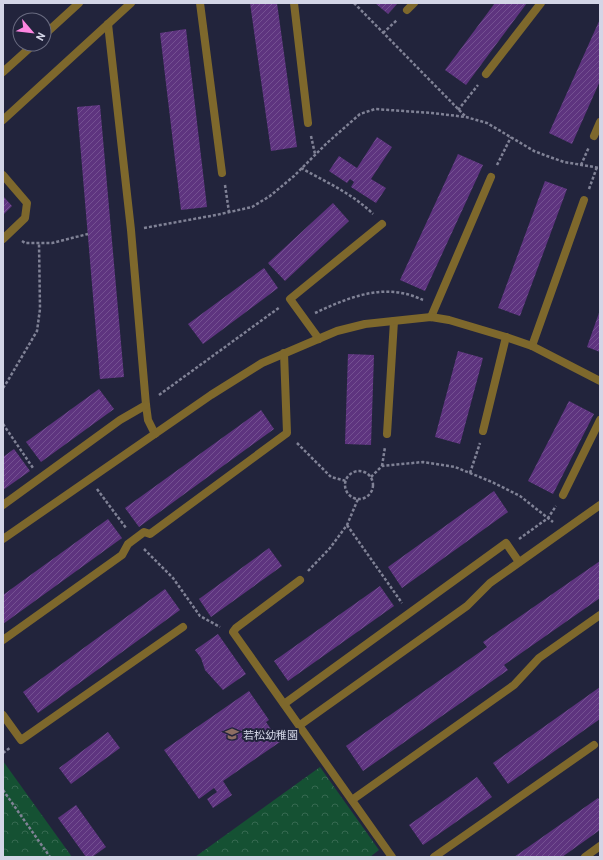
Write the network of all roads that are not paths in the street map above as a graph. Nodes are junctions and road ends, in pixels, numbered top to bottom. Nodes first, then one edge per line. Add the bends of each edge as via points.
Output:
1 (79, 3) edge
2 (131, 3) edge
3 (200, 3) edge
4 (294, 3) edge
5 (414, 3) edge
6 (541, 3) edge
7 (407, 10) road end
8 (108, 24) junction
9 (52, 28) edge
10 (25, 52) edge
11 (3, 72) edge
12 (486, 74) road end
13 (3, 120) edge
14 (600, 122) edge
15 (308, 123) road end
16 (594, 136) road end
17 (222, 174) road end
18 (3, 175) edge
19 (491, 177) road end
20 (584, 200) road end
21 (382, 224) road end
22 (6, 236) edge
23 (431, 317) junction
24 (394, 320) junction
25 (506, 337) junction
26 (319, 339) junction
27 (532, 346) junction
28 (284, 353) junction
29 (600, 381) edge
30 (146, 405) junction
31 (600, 420) edge
32 (483, 431) road end
33 (155, 434) junction
34 (387, 434) road end
35 (563, 495) road end
36 (3, 505) edge
37 (600, 505) edge
38 (3, 539) edge
39 (519, 562) junction
40 (300, 580) road end
41 (600, 615) edge
42 (183, 627) dead end
43 (3, 640) edge
44 (284, 704) junction
45 (3, 715) edge
46 (300, 726) junction
47 (594, 745) dead end
48 (352, 800) junction
49 (600, 846) edge
50 (392, 857) edge
51 (434, 857) edge
52 (584, 857) edge

1 - 9 street
2 - 8 street
3 - 17 street
4 - 15 street
5 - 7 street
6 - 12 street
8 - 13 street
8 - 30 street via 131,230
10 - 11 street
14 - 16 street
18 - 22 street via 27,203 25,218
19 - 23 street
20 - 27 street
21 - 26 street via 290,299
23 - 24 street
23 - 25 street
24 - 26 street via 337,331
24 - 34 street
25 - 27 street
25 - 32 street
26 - 28 street
27 - 29 street
28 - 33 street via 262,363 211,395
28 - 43 street via 287,434 150,534 144,532 128,544 122,555
30 - 33 street via 148,420
30 - 36 street via 120,420
31 - 35 street
33 - 38 street
37 - 39 street
39 - 44 street via 506,543
39 - 46 street via 490,583 467,606
40 - 44 street via 233,632
41 - 48 street via 539,658 514,685
42 - 45 street via 21,740
44 - 46 street
46 - 48 street
47 - 51 street
48 - 50 street
49 - 52 street

